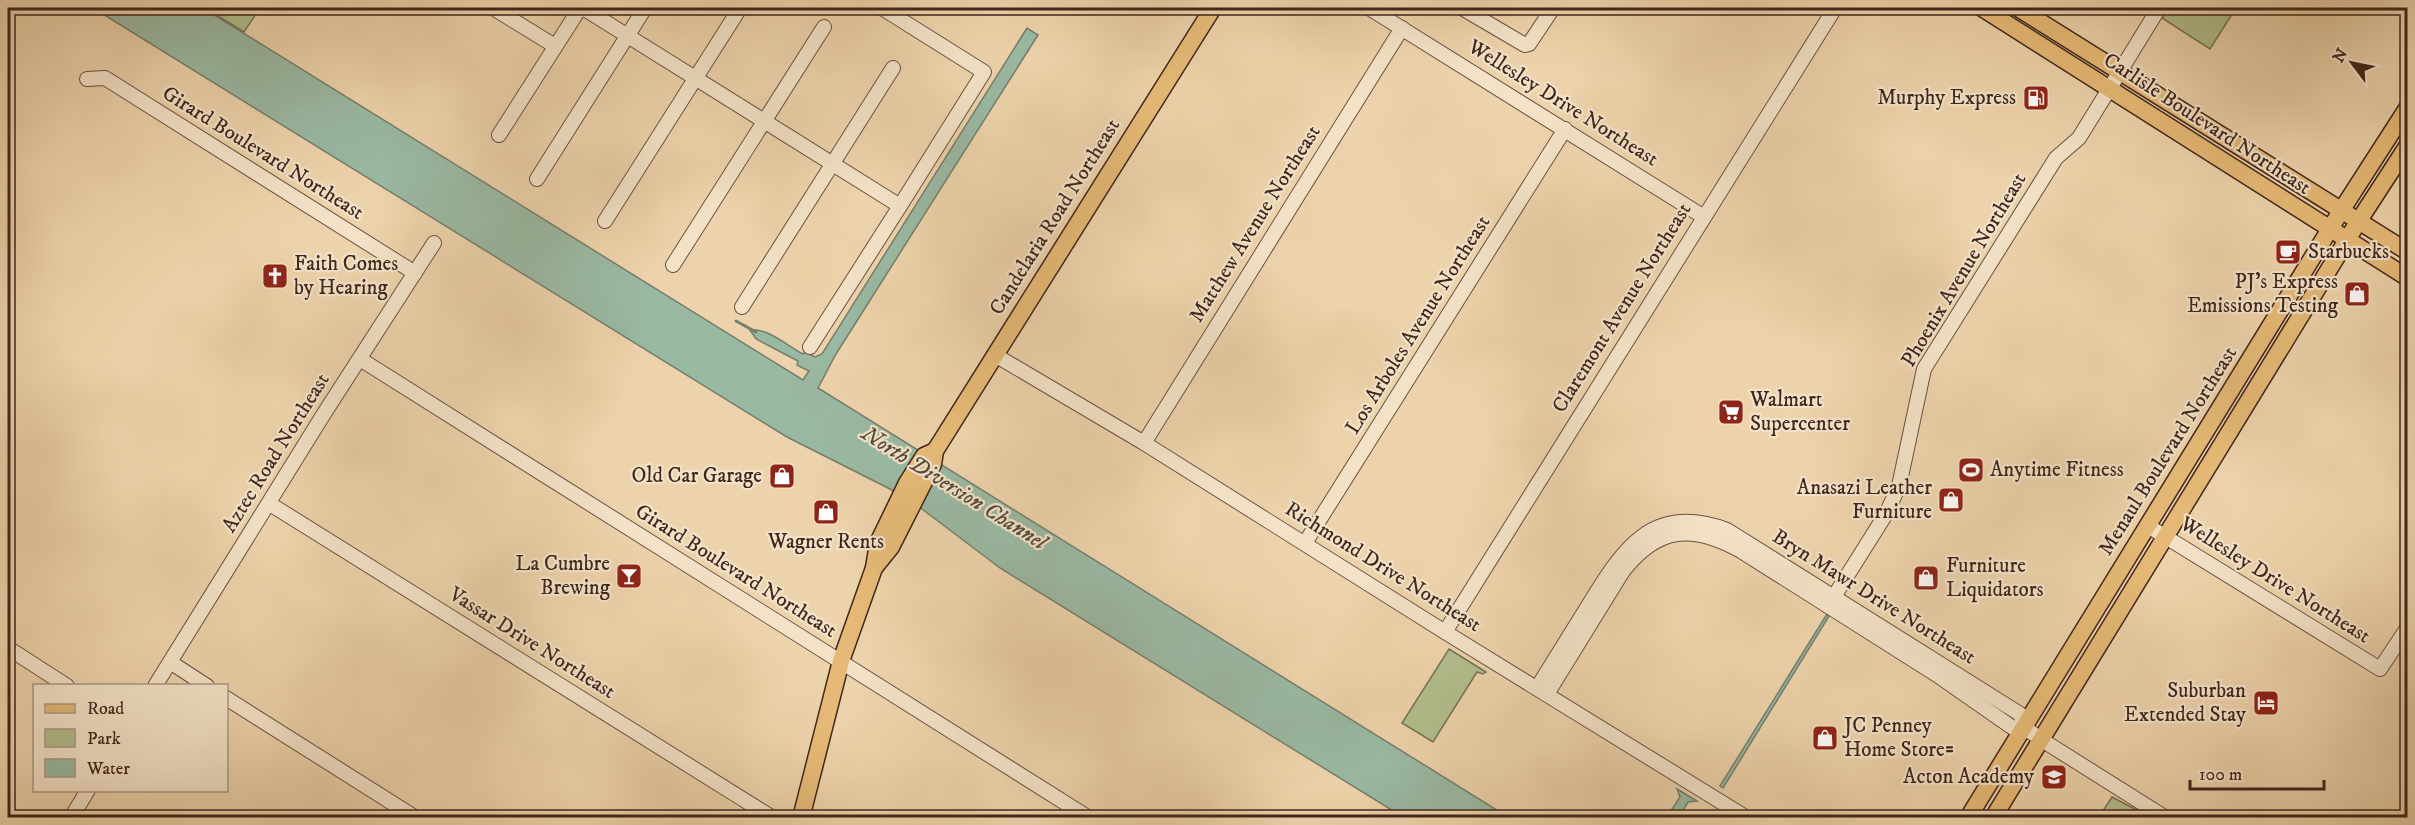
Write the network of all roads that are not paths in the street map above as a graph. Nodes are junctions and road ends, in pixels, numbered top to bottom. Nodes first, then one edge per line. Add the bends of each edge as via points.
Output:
1 (493, 8) edge
2 (582, 8) edge
3 (645, 8) edge
4 (740, 8) edge
5 (882, 8) edge
6 (1213, 8) edge
7 (1369, 8) edge
8 (1462, 8) edge
9 (1552, 8) edge
10 (1835, 8) edge
11 (1983, 8) edge
12 (2004, 8) edge
13 (2018, 8) edge
14 (2160, 8) edge
15 (824, 27) dead end
16 (1402, 28) junction
17 (628, 35) junction
18 (2061, 35) junction
19 (555, 46) junction
20 (893, 68) dead end
21 (2120, 71) junction
22 (696, 78) junction
23 (87, 79) dead end
24 (2110, 87) junction
25 (2408, 107) edge
26 (765, 122) junction
27 (1565, 129) junction
28 (499, 135) dead end
29 (2408, 145) edge
30 (833, 164) junction
31 (537, 179) dead end
32 (900, 206) junction
33 (2341, 211) junction
34 (1704, 217) junction
35 (605, 221) dead end
36 (2358, 222) junction
37 (2330, 229) junction
38 (2346, 240) junction
39 (434, 243) dead end
40 (2408, 252) edge
41 (674, 265) dead end
42 (415, 273) junction
43 (2408, 278) edge
44 (742, 307) dead end
45 (810, 347) dead end
46 (995, 355) junction
47 (360, 359) junction
48 (1144, 443) junction
49 (270, 504) junction
50 (2148, 526) junction
51 (2166, 537) junction
52 (1305, 543) junction
53 (1831, 601) junction
54 (2408, 627) edge
55 (1445, 632) junction
56 (8, 648) edge
57 (841, 661) junction
58 (170, 662) junction
59 (64, 684) edge
60 (156, 684) edge
61 (204, 684) edge
62 (1542, 691) junction
63 (228, 699) edge
64 (2025, 728) junction
65 (2042, 740) junction
66 (87, 792) edge
67 (1089, 817) edge
68 (71, 818) edge
69 (416, 818) edge
70 (773, 818) edge
71 (801, 818) edge
72 (1747, 818) edge
73 (1968, 818) edge
74 (1993, 818) edge
75 (2166, 818) edge

1 - 19 street
2 - 17 street
2 - 19 street
3 - 17 street
4 - 22 street
5 - 32 street via 984,72
6 - 46 main road, Candelaria Road Northeast
7 - 16 street, Wellesley Drive Northeast
8 - 9 street via 1525,45
10 - 34 street, Claremont Avenue Northeast
11 - 24 main road, Carlisle Boulevard Northeast
12 - 18 main road via 2042,32
13 - 18 main road, Carlisle Boulevard Northeast
14 - 21 street, Phoenix Avenue Northeast
15 - 26 street
16 - 27 street, Wellesley Drive Northeast
16 - 48 street, Matthew Avenue Northeast
17 - 22 street
17 - 31 street
18 - 21 main road, Carlisle Boulevard Northeast
19 - 28 street
20 - 30 street
21 - 24 street, Phoenix Avenue Northeast
21 - 33 main road, Carlisle Boulevard Northeast
22 - 26 street
22 - 35 street
23 - 42 street, Girard Boulevard Northeast via 105,78
24 - 37 main road, Carlisle Boulevard Northeast
24 - 53 street, Phoenix Avenue Northeast via 2079,138 2056,158 1924,369 1899,486 1886,514
25 - 33 main road, Menaul Boulevard Northeast
26 - 30 street
26 - 41 street
27 - 34 street, Wellesley Drive Northeast
27 - 52 street, Los Arboles Avenue Northeast
29 - 36 main road, Menaul Boulevard Northeast
30 - 32 street
30 - 44 street
32 - 45 street
33 - 36 main road, Carlisle Boulevard Northeast
33 - 37 main road, Menaul Boulevard Northeast
34 - 55 street, Claremont Avenue Northeast
36 - 38 main road, Menaul Boulevard Northeast
36 - 40 main road, Carlisle Boulevard Northeast
37 - 38 main road, Carlisle Boulevard Northeast
37 - 50 main road, Menaul Boulevard Northeast
38 - 43 main road, Carlisle Boulevard Northeast
38 - 51 main road, Menaul Boulevard Northeast
39 - 42 street, Aztec Road Northeast
42 - 47 street, Aztec Road Northeast
46 - 48 street, Richmond Drive Northeast
46 - 57 main road, Candelaria Road Northeast via 935,451 933,464 900,512 891,547 874,568
47 - 49 street, Aztec Road Northeast
47 - 57 street, Girard Boulevard Northeast
48 - 52 street, Richmond Drive Northeast
49 - 58 street, Aztec Road Northeast
49 - 70 street, Vassar Drive Northeast
50 - 51 street, Wellesley Drive Northeast
50 - 64 main road, Menaul Boulevard Northeast
51 - 54 street, Wellesley Drive Northeast via 2380,669
51 - 65 main road, Menaul Boulevard Northeast
52 - 55 street, Richmond Drive Northeast
53 - 62 street, Bryn Mawr Drive Northeast via 1721,540 1686,527 1659,538 1636,554
53 - 64 street, Bryn Mawr Drive Northeast via 2020,714
55 - 62 street, Richmond Drive Northeast
56 - 59 street
57 - 67 street, Girard Boulevard Northeast
57 - 71 main road, Candelaria Road Northeast
58 - 60 street, Aztec Road Northeast
58 - 61 street
62 - 72 street, Richmond Drive Northeast
63 - 69 street
64 - 65 street, Bryn Mawr Drive Northeast
64 - 73 main road, Menaul Boulevard Northeast
65 - 74 main road, Menaul Boulevard Northeast
65 - 75 street, Bryn Mawr Drive Northeast
66 - 68 street

